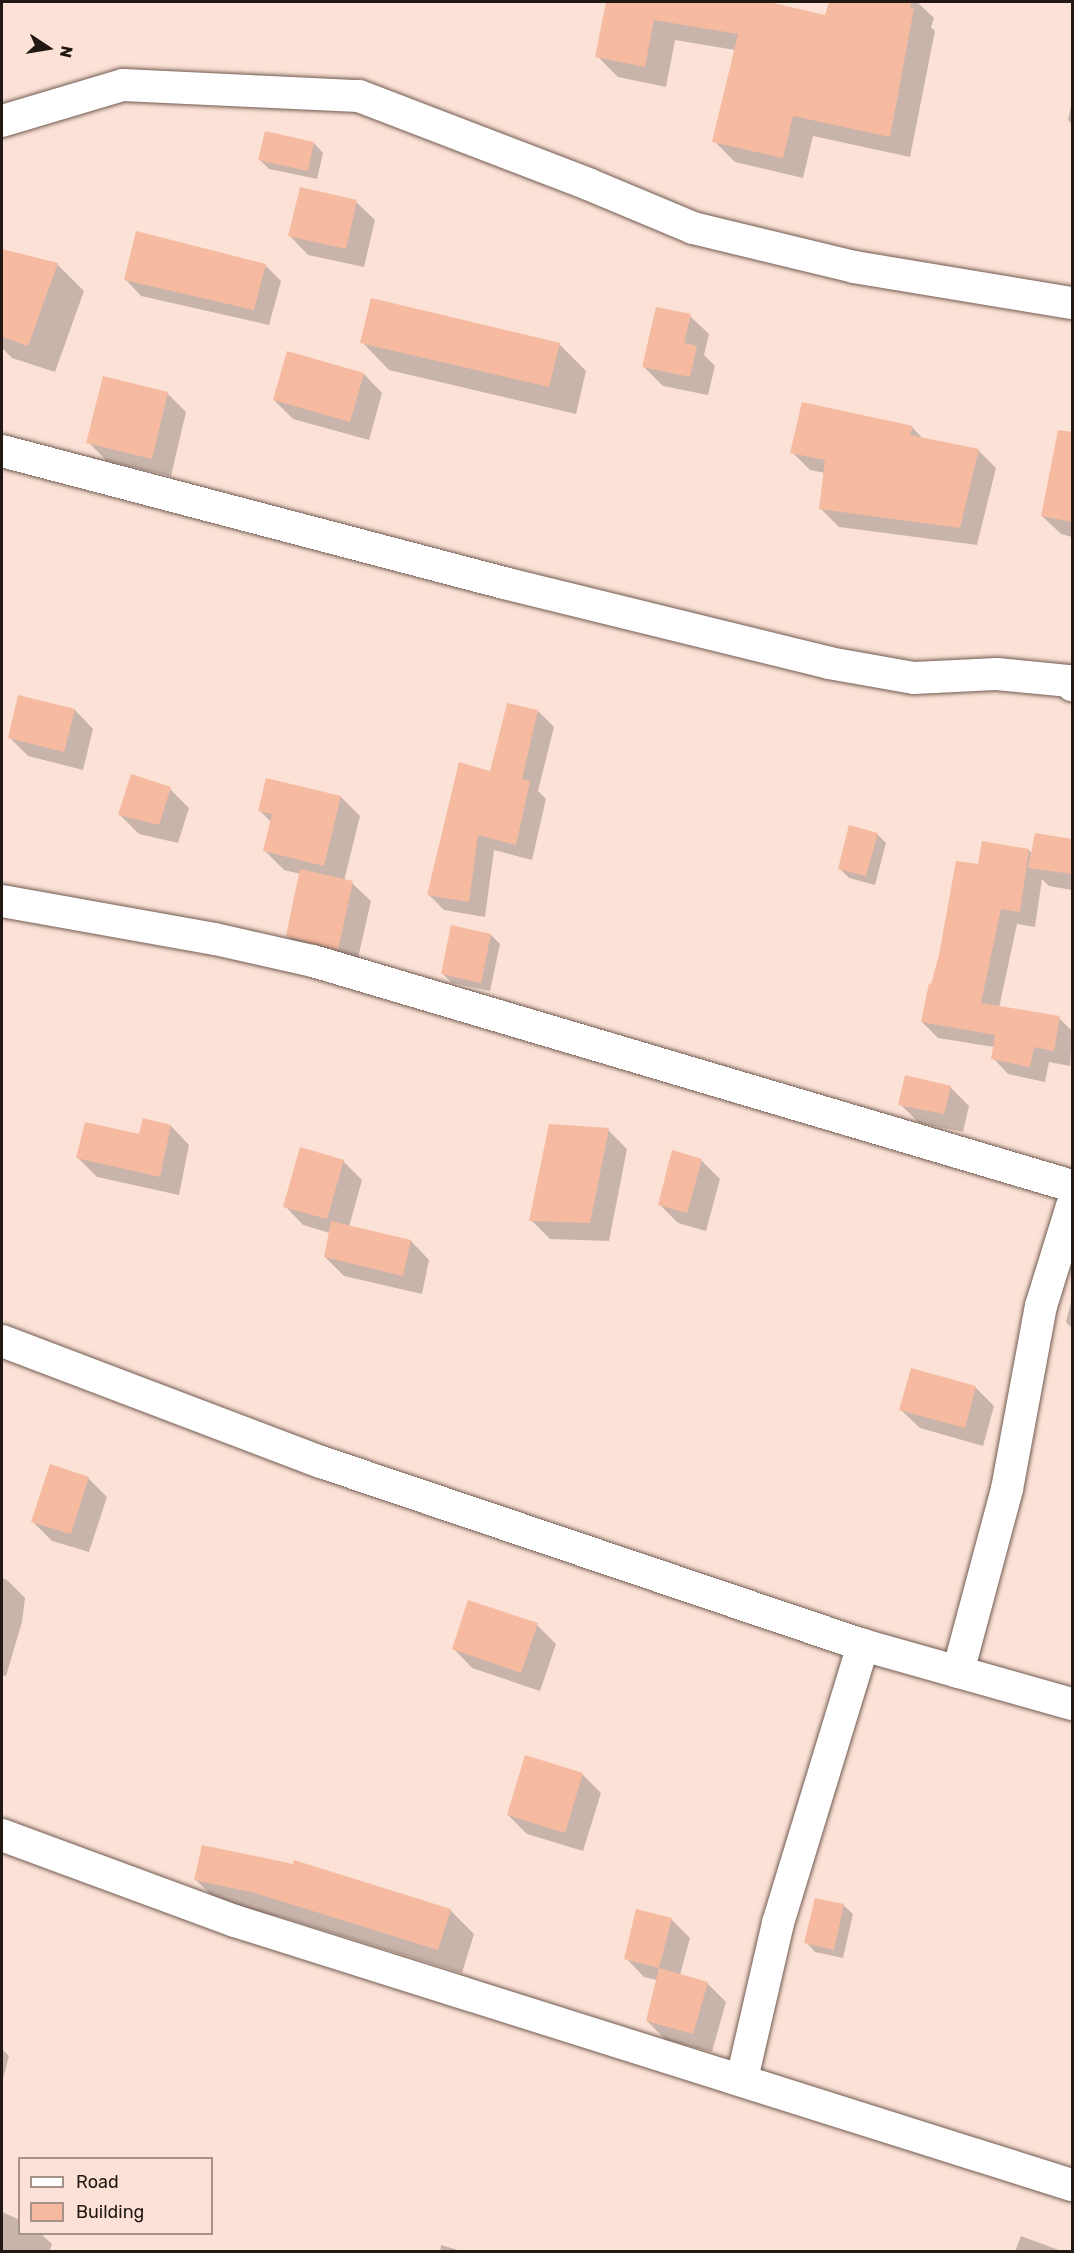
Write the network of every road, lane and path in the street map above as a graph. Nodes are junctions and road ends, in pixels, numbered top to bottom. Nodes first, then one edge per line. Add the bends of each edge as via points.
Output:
1 (2, 122) edge
2 (1072, 303) edge
3 (2, 451) edge
4 (1071, 682) edge
5 (2, 901) edge
6 (1072, 1186) edge
7 (1072, 1206) edge
8 (2, 1341) edge
9 (863, 1645) junction
10 (958, 1672) junction
11 (1072, 1704) edge
12 (2, 1835) edge
13 (742, 2079) junction
14 (1072, 2185) edge

1 - 2 street via 123,85 359,96 693,228 854,267
3 - 4 street via 504,583 829,663 914,678 997,674
5 - 6 street via 215,939 313,961
7 - 10 street via 1041,1306 1006,1489
8 - 9 street via 321,1462
9 - 10 street
9 - 13 street via 778,1923
10 - 11 street
12 - 13 street via 235,1921
13 - 14 street

